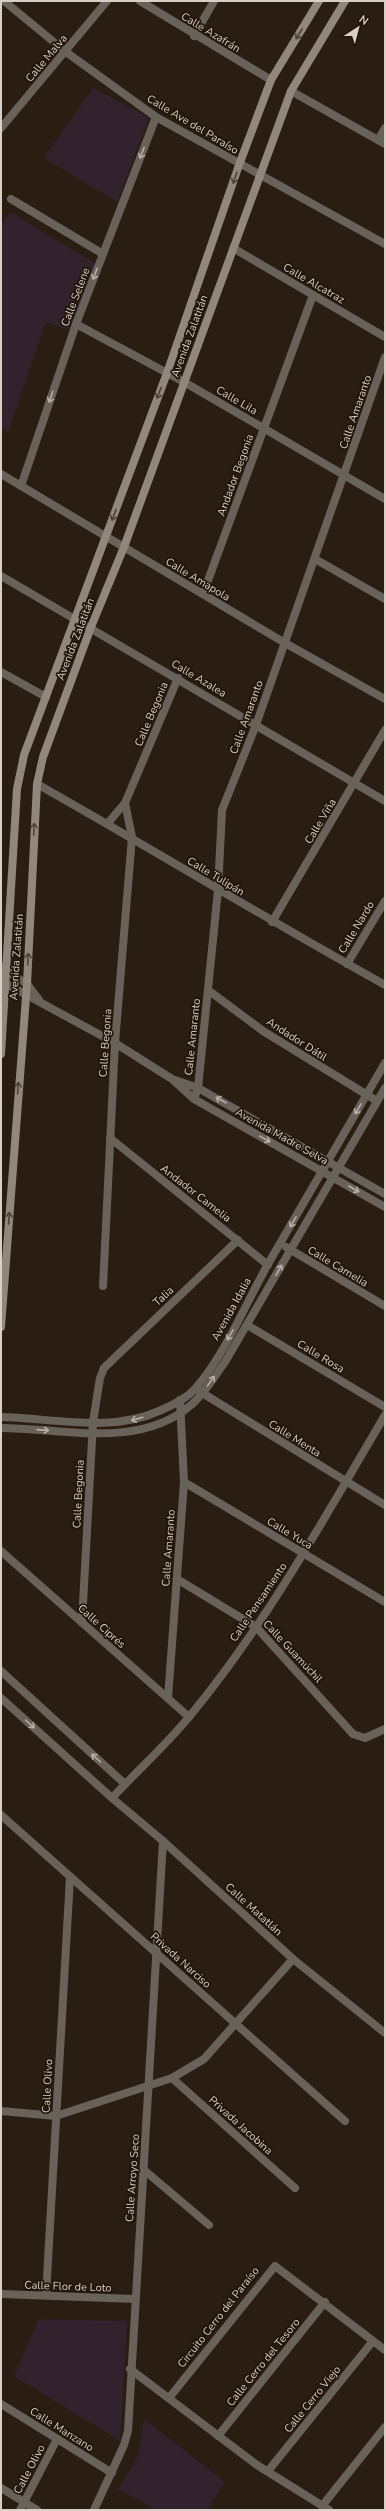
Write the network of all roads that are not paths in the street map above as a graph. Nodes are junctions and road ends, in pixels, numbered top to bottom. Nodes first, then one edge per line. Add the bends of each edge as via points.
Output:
1 (108, 1) edge
2 (140, 1) edge
3 (214, 1) edge
4 (319, 1) edge
5 (345, 1) edge
6 (3, 2) edge
7 (194, 36) junction
8 (66, 52) junction
9 (271, 80) junction
10 (291, 91) junction
11 (156, 117) junction
12 (1, 128) edge
13 (385, 128) edge
14 (382, 142) edge
15 (239, 165) junction
16 (260, 175) junction
17 (11, 199) dead end
18 (385, 244) edge
19 (233, 248) junction
20 (103, 254) junction
21 (313, 295) junction
22 (76, 324) junction
23 (385, 337) edge
24 (385, 357) edge
25 (167, 373) junction
26 (184, 382) junction
27 (264, 428) junction
28 (1, 474) edge
29 (345, 475) junction
30 (21, 486) junction
31 (385, 499) edge
32 (106, 537) junction
33 (124, 548) junction
34 (315, 559) junction
35 (1, 576) edge
36 (203, 594) junction
37 (385, 599) edge
38 (75, 619) junction
39 (91, 627) junction
40 (285, 643) junction
41 (1, 672) edge
42 (178, 678) junction
43 (46, 697) junction
44 (385, 699) edge
45 (256, 725) junction
46 (385, 730) edge
47 (36, 784) junction
48 (355, 784) junction
49 (385, 801) edge
50 (125, 803) junction
51 (107, 824) junction
52 (132, 837) junction
53 (218, 890) junction
54 (385, 901) edge
55 (272, 922) junction
56 (347, 964) junction
57 (3, 968) edge
58 (3, 982) edge
59 (27, 984) junction
60 (385, 985) edge
61 (208, 990) junction
62 (25, 996) junction
63 (39, 1000) junction
64 (115, 1044) junction
65 (1, 1054) edge
66 (385, 1063) edge
67 (172, 1079) junction
68 (198, 1088) junction
69 (385, 1088) edge
70 (367, 1094) junction
71 (194, 1099) junction
72 (378, 1101) junction
73 (110, 1138) junction
74 (328, 1161) junction
75 (339, 1167) junction
76 (322, 1171) junction
77 (332, 1177) junction
78 (385, 1194) edge
79 (385, 1207) edge
80 (238, 1240) junction
81 (281, 1244) junction
82 (290, 1250) junction
83 (268, 1264) junction
84 (103, 1286) dead end
85 (385, 1306) edge
86 (247, 1325) junction
87 (1, 1327) edge
88 (104, 1368) joint
89 (195, 1389) junction
90 (203, 1393) junction
91 (180, 1400) junction
92 (385, 1407) edge
93 (182, 1413) junction
94 (385, 1415) edge
95 (1, 1417) edge
96 (93, 1422) junction
97 (1, 1428) edge
98 (92, 1433) junction
99 (184, 1482) junction
100 (346, 1482) junction
101 (385, 1505) edge
102 (1, 1551) edge
103 (304, 1554) junction
104 (176, 1579) junction
105 (385, 1602) edge
106 (82, 1622) junction
107 (256, 1627) junction
108 (1, 1671) edge
109 (1, 1698) edge
110 (168, 1698) junction
111 (189, 1717) junction
112 (385, 1729) edge
113 (125, 1784) junction
114 (112, 1798) junction
115 (1, 1815) edge
116 (163, 1841) junction
117 (70, 1877) junction
118 (156, 1952) junction
119 (293, 1959) junction
120 (236, 2024) junction
121 (385, 2033) edge
122 (172, 2078) junction
123 (148, 2088) junction
124 (1, 2112) edge
125 (56, 2116) junction
126 (345, 2121) dead end
127 (144, 2170) junction
128 (295, 2188) dead end
129 (209, 2224) dead end
130 (1, 2294) edge
131 (46, 2295) junction
132 (135, 2299) junction
133 (325, 2302) junction
134 (373, 2341) junction
135 (385, 2350) edge
136 (130, 2369) junction
137 (169, 2398) junction
138 (1, 2404) edge
139 (385, 2426) edge
140 (218, 2436) junction
141 (57, 2439) junction
142 (268, 2472) junction
143 (112, 2473) junction
144 (1, 2488) edge
145 (24, 2502) junction
146 (325, 2508) edge
147 (20, 2510) edge
148 (37, 2510) edge
149 (94, 2510) edge

1 - 8 street, Calle Malva
2 - 7 street, Calle Azafrán
3 - 7 street
4 -> 9 street, Avenida Zalatitán
5 - 10 street, Avenida Zalatitán
6 - 8 street, Calle Ave del Paraíso
7 - 9 street, Calle Azafrán
8 - 11 street, Calle Ave del Paraíso
8 - 12 street, Calle Malva
9 - 15 street, Avenida Zalatitán
10 - 14 street
10 - 16 street, Avenida Zalatitán
11 - 15 street, Calle Ave del Paraíso
11 -> 20 street, Calle Selene
13 - 14 street
15 - 16 street, Calle Ave del Paraíso
15 -> 25 street, Avenida Zalatitán
16 - 18 street, Calle Ave del Paraíso
16 - 19 street, Avenida Zalatitán
17 - 20 street
19 - 21 street, Calle Alcatraz
19 - 26 street, Avenida Zalatitán
20 -> 22 street, Calle Selene
21 - 23 street, Calle Alcatraz
21 - 27 street, Andador Begonia
22 - 25 street, Calle Lila
22 -> 30 street, Calle Selene
24 - 29 street, Calle Amaranto
25 - 26 street, Calle Lila
25 -> 32 street, Avenida Zalatitán
26 - 27 street, Calle Lila
26 - 33 street, Avenida Zalatitán
27 - 29 street, Calle Lila
27 - 36 street, Andador Begonia
28 - 30 street, Calle Amapola
29 - 31 street, Calle Lila
29 - 34 street, Calle Amaranto
30 - 32 street, Calle Amapola
32 - 33 street, Calle Amapola
32 - 38 street, Avenida Zalatitán
33 - 36 street, Calle Amapola
33 - 39 street, Avenida Zalatitán
34 - 37 street
34 - 40 street, Calle Amaranto
35 - 38 street, Calle Azalea
36 - 40 street, Calle Amapola
38 - 39 street, Calle Azalea
38 - 43 street, Avenida Zalatitán
39 - 42 street, Calle Azalea
39 - 47 street, Avenida Zalatitán via 42,757
40 - 44 street, Calle Amapola
40 - 45 street, Calle Amaranto
41 - 43 street
42 - 45 street, Calle Azalea
42 - 50 street, Calle Begonia
43 - 57 street, Avenida Zalatitán via 24,755 17,789
45 - 48 street, Calle Azalea
45 - 53 street, Calle Amaranto via 222,810
46 - 48 street, Calle Viña
47 - 51 street, Calle Tulipán
59 -> 47 street, Avenida Zalatitán
48 - 49 street, Calle Azalea
48 - 55 street, Calle Viña
50 - 51 street, Calle Begonia
50 - 52 street, Calle Begonia
51 - 52 street, Calle Tulipán
52 - 53 street, Calle Tulipán
52 - 64 street, Calle Begonia
53 - 55 street, Calle Tulipán
53 - 61 street, Calle Amaranto
54 - 56 street, Calle Nardo
55 - 56 street, Calle Tulipán
56 - 60 street, Calle Tulipán
57 - 58 street, Avenida Zalatitán
57 - 59 street, Avenida Madre Selva
58 - 62 street, Avenida Madre Selva
58 - 65 street, Avenida Zalatitán
59 - 62 street, Avenida Zalatitán
59 - 63 street, Avenida Madre Selva
61 - 68 street, Calle Amaranto
61 - 70 street, Andador Dátil via 263,1031
62 - 63 street, Avenida Madre Selva
87 -> 62 street, Avenida Zalatitán
63 - 64 street, Avenida Madre Selva
64 - 67 street, Avenida Madre Selva
64 - 73 street, Calle Begonia
66 - 70 street, Avenida Idalia
67 - 68 street, Avenida Madre Selva
67 - 71 street, Avenida Madre Selva
68 - 71 street, Calle Amaranto
74 -> 68 street, Avenida Madre Selva
69 - 72 street, Avenida Idalia
70 - 72 street, Andador Dátil
70 -> 74 street, Avenida Idalia
71 -> 76 street, Avenida Madre Selva
72 - 75 street, Avenida Idalia
73 - 80 street, Andador Camelia
73 - 84 street, Calle Begonia
74 - 75 street, Avenida Madre Selva
74 - 76 street, Avenida Idalia
75 - 77 street, Avenida Idalia
75 - 78 street, Avenida Madre Selva
76 - 77 street, Avenida Madre Selva
76 -> 81 street, Avenida Idalia
77 -> 79 street, Avenida Madre Selva
77 - 82 street, Avenida Idalia
80 - 83 street, Andador Camelia
80 - 88 street, Talia
81 - 82 street, Calle Camelia
81 - 83 street, Avenida Idalia
82 - 85 street, Calle Camelia
86 -> 82 street, Avenida Idalia
83 -> 89 street, Avenida Idalia via 238,1320
90 -> 86 street, Avenida Idalia
86 - 92 street, Calle Rosa
88 - 96 street, Calle Begonia
89 - 90 street, Calle Menta
89 - 91 street, Avenida Idalia
90 - 93 street, Avenida Idalia
90 - 100 street, Calle Menta
91 - 93 street, Calle Amaranto
91 -> 96 street, Avenida Idalia via 160,1411 129,1421
93 - 98 street, Avenida Idalia via 128,1432
93 - 99 street, Calle Amaranto
94 - 100 street, Calle Pensamiento
95 - 96 street, Avenida Idalia
96 - 98 street, Calle Begonia
97 -> 98 street, Avenida Idalia
98 - 106 street, Calle Begonia
99 - 103 street, Calle Yuca
99 - 104 street, Calle Amaranto
100 - 101 street, Calle Menta
100 - 103 street, Calle Pensamiento
102 - 106 street, Calle Ciprés
103 - 105 street, Calle Yuca
103 - 107 street, Calle Pensamiento
104 - 107 street, Calle Guamúchil
104 - 110 street, Calle Amaranto
106 - 110 street, Calle Ciprés
107 - 111 street, Calle Pensamiento
107 - 112 street, Calle Guamúchil via 353,1734 365,1738
113 -> 108 street
109 -> 114 street, Calle Matatlán
110 - 111 street, Calle Ciprés
111 - 113 street, Calle Pensamiento
113 - 114 street
114 - 116 street, Calle Matatlán
115 - 117 street, Privada Narciso
116 - 118 street, Calle Arroyo Seco
116 - 119 street, Calle Matatlán
117 - 118 street, Privada Narciso
117 - 125 street, Calle Olivo
118 - 120 street, Privada Narciso
118 - 123 street, Calle Arroyo Seco
119 - 120 street
119 - 121 street, Calle Matatlán
120 - 122 street via 204,2059
120 - 126 street, Privada Narciso
122 - 123 street
122 - 128 street, Privada Jacobina
123 - 125 street
123 - 127 street, Calle Arroyo Seco
124 - 125 street
125 - 131 street, Calle Olivo
127 - 129 street
127 - 132 street, Calle Arroyo Seco
130 - 131 street, Calle Flor de Loto
131 - 132 street, Calle Flor de Loto
132 - 136 street, Calle Arroyo Seco
133 - 134 street, Circuito Cerro del Paraíso
133 - 137 street, Circuito Cerro del Paraíso via 279,2267 271,2268
133 - 140 street, Calle Cerro del Tesoro
134 - 135 street, Circuito Cerro del Paraíso
134 - 142 street, Calle Cerro Viejo
136 - 137 street
136 - 143 street, Calle Arroyo Seco via 128,2431
137 - 140 street
138 - 141 street, Calle Manzano
139 - 146 street
140 - 142 street
141 - 143 street, Calle Manzano
141 - 145 street, Calle Olivo
142 - 146 street
143 - 149 street, Calle Arroyo Seco
144 - 145 street
145 - 147 street, Calle Olivo
145 - 148 street

